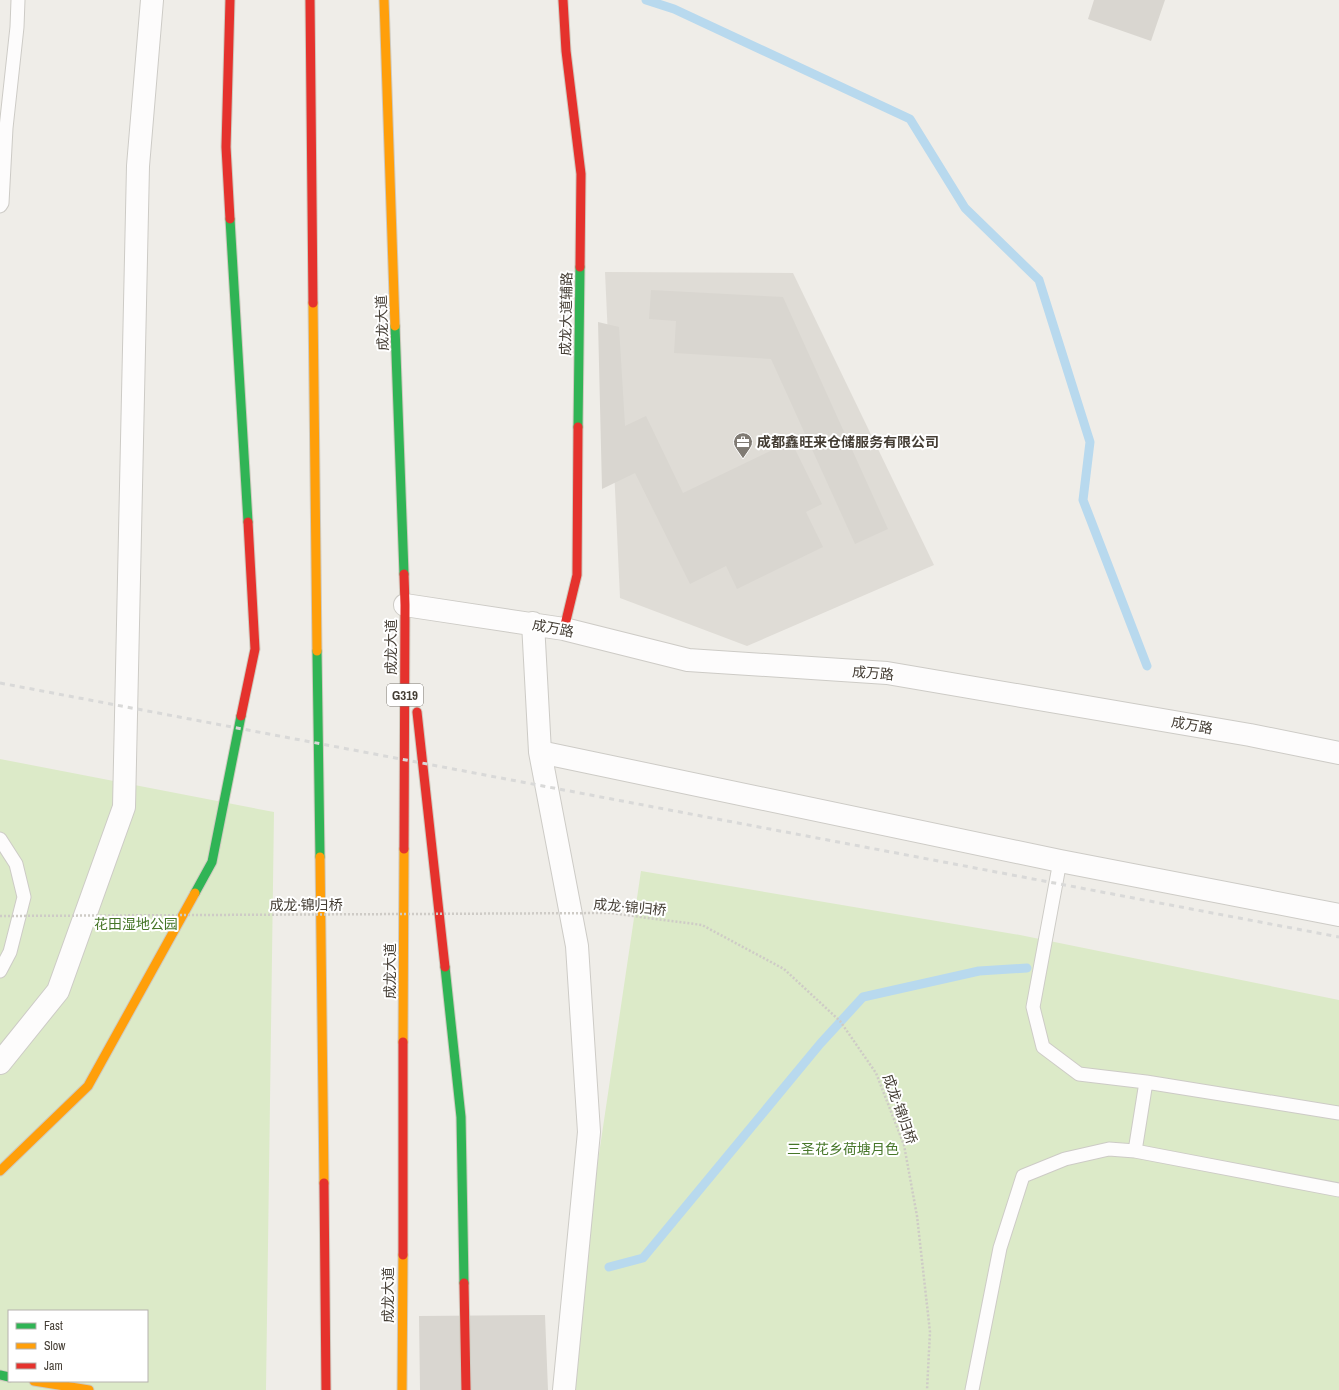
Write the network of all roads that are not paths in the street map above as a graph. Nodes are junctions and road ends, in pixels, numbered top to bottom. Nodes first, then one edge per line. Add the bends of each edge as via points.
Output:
1 (18, 0) edge
2 (152, 0) edge
3 (230, 0) edge
4 (310, 0) edge
5 (384, 0) edge
6 (563, 0) edge
7 (0, 206) edge
8 (405, 605) junction
9 (533, 623) junction
10 (564, 629) junction
11 (414, 684) dead end
12 (416, 700) dead end
13 (540, 752) junction
14 (1339, 754) edge
15 (0, 839) edge
16 (1060, 861) junction
17 (1339, 915) edge
18 (0, 971) edge
19 (0, 1063) edge
20 (1146, 1082) junction
21 (1339, 1113) edge
22 (1135, 1151) junction
23 (0, 1171) edge
24 (1339, 1190) edge
25 (40, 1382) edge
26 (89, 1390) edge
27 (326, 1390) edge
28 (402, 1390) edge
29 (466, 1390) edge
30 (564, 1390) edge
31 (972, 1390) edge

1 - 7 lane
2 - 19 street via 138,166 124,807 58,991
3 - 23 main road via 226,147 255,649 212,862 88,1086
4 - 27 main road
5 - 8 main road, 成龙大道 / G319
6 - 10 main road, 成龙大道辅路 via 566,51 581,174 576,575
8 - 9 street, 成万路
8 - 11 main road
8 - 28 main road, 成龙大道 / G319
9 - 10 street, 成万路
9 - 13 street
10 - 14 street, 成万路 via 688,660 887,673 1250,735
12 - 29 main road via 461,1117
13 - 16 street
13 - 30 street via 577,946 589,1132
15 - 18 lane via 16,864 24,897 10,952
16 - 17 street
16 - 20 lane via 1033,1007 1043,1047 1079,1074
20 - 21 lane
20 - 22 lane
22 - 24 lane
22 - 31 lane via 1109,1149 1065,1159 1023,1176 1000,1248
25 - 26 main road

